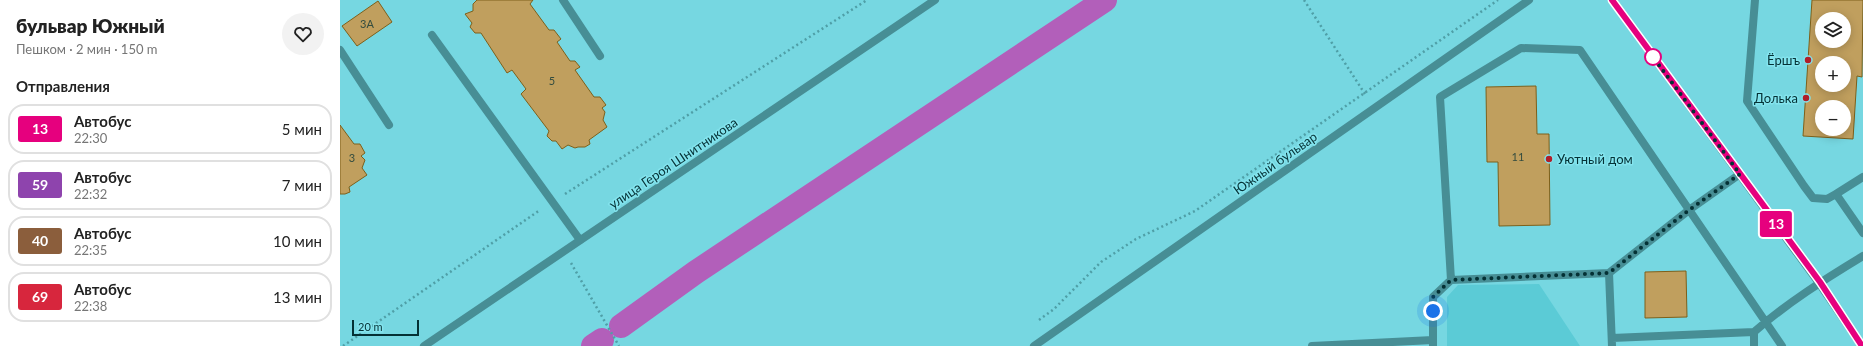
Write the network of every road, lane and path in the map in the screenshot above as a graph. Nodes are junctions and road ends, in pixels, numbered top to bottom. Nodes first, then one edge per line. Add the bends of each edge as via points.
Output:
1 (563, 0) edge
2 (867, 0) edge
3 (935, 0) edge
4 (1304, 0) edge
5 (1498, 0) edge
6 (1529, 0) edge
7 (1612, 0) edge
8 (1755, 0) edge
9 (432, 35) dead end
10 (340, 50) edge
11 (600, 56) dead end
12 (1364, 92) junction
13 (1374, 108) junction
14 (389, 125) dead end
15 (1740, 174) junction
16 (1863, 177) edge
17 (1836, 194) junction
18 (553, 202) junction
19 (1689, 210) junction
20 (1863, 233) edge
21 (580, 240) junction
22 (564, 251) junction
23 (1863, 256) edge
24 (1609, 273) junction
25 (1451, 280) junction
26 (1820, 282) junction
27 (1039, 320) dead end
28 (1766, 322) junction
29 (1754, 332) junction
30 (1612, 342) edge
31 (1433, 343) edge
32 (343, 346) edge
33 (424, 346) edge
34 (619, 346) edge
35 (1034, 346) edge
36 (1312, 346) edge
37 (1754, 346) edge
38 (1782, 346) edge
39 (1862, 346) edge

1 - 11 street
2 - 18 path
3 - 21 street, улица Героя Шнитникова
4 - 12 path
5 - 12 path
6 - 13 street, Южный бульвар
7 - 15 street
8 - 17 street via 1747,101 1813,198 1827,200
9 - 18 street
10 - 14 street
12 - 13 path
12 - 27 path via 1195,211 1136,239 1101,262 1054,309
13 - 35 street, Южный бульвар
15 - 19 street
15 - 26 street
16 - 17 street
17 - 20 street
18 - 21 street
18 - 32 path
19 - 24 street
19 - 25 street via 1580,50 1521,48 1440,97
19 - 28 street
21 - 22 street, улица Героя Шнитникова
22 - 33 street, улица Героя Шнитникова
22 - 34 path
23 - 26 street
24 - 25 street
24 - 30 street
25 - 31 street via 1433,297
26 - 28 street
26 - 39 street
28 - 29 street
28 - 38 street
29 - 30 street
29 - 37 street
31 - 36 street

